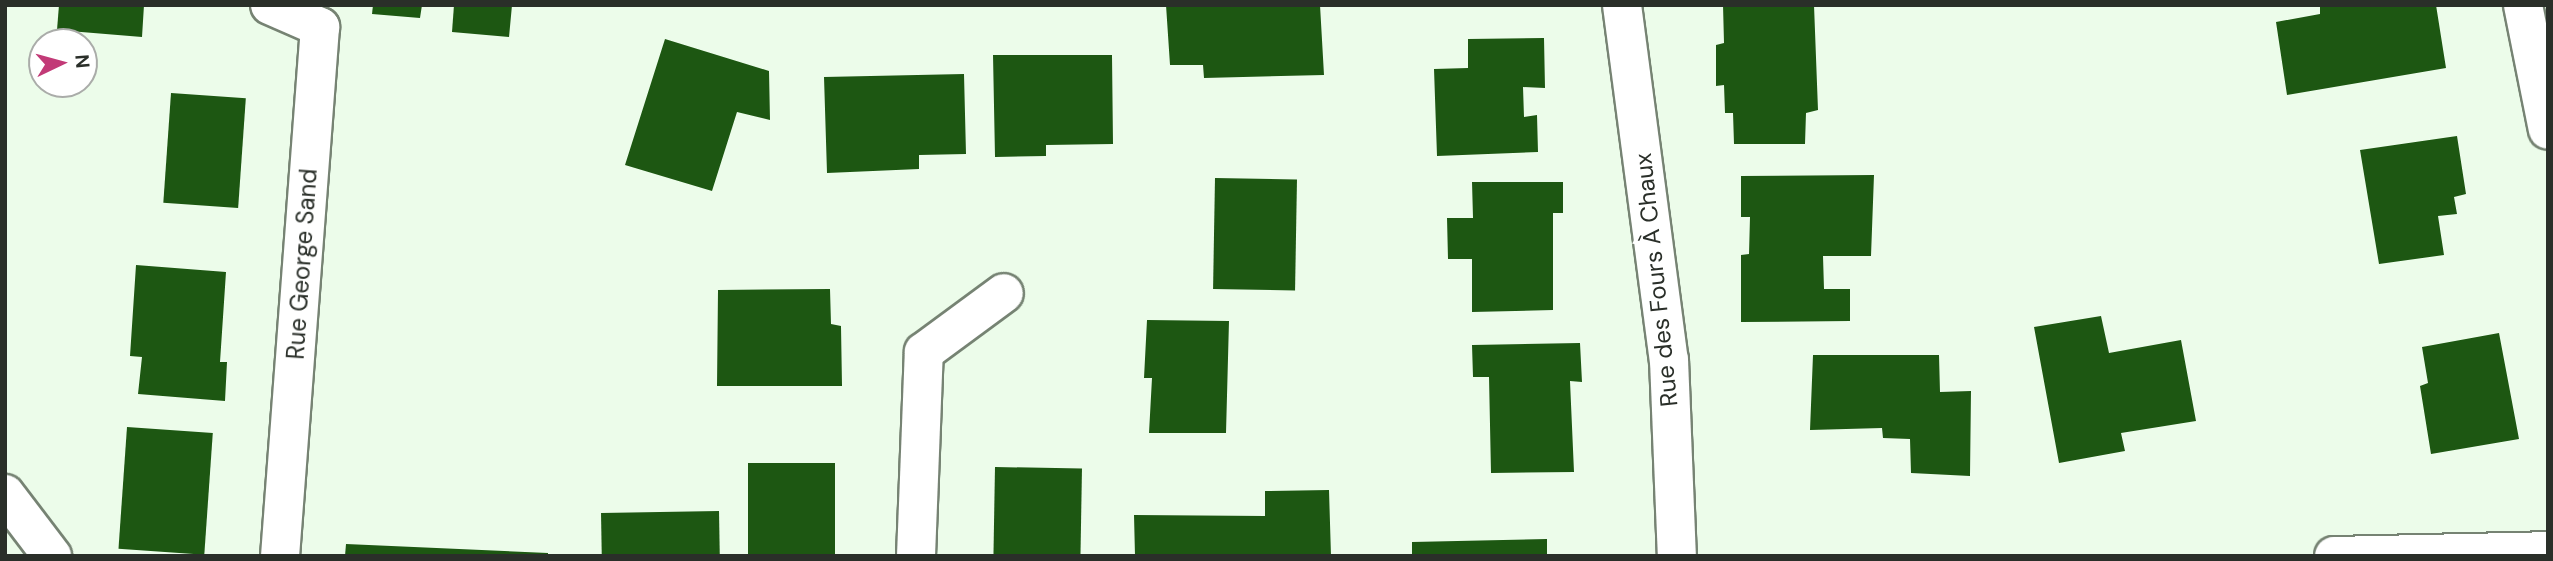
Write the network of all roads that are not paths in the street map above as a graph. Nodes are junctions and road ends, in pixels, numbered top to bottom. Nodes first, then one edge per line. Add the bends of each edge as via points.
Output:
1 (270, 5) edge
2 (1622, 5) edge
3 (2523, 5) edge
4 (2548, 130) edge
5 (1004, 293) dead end
6 (5, 494) edge
7 (2548, 551) edge
8 (52, 556) edge
9 (280, 556) edge
10 (916, 556) edge
11 (1677, 556) edge
12 (2334, 556) edge

1 - 9 street, Rue George Sand via 320,27
2 - 11 street, Rue des Fours À Chaux via 1669,360
3 - 4 street
5 - 10 street via 924,352
6 - 8 street
7 - 12 street

